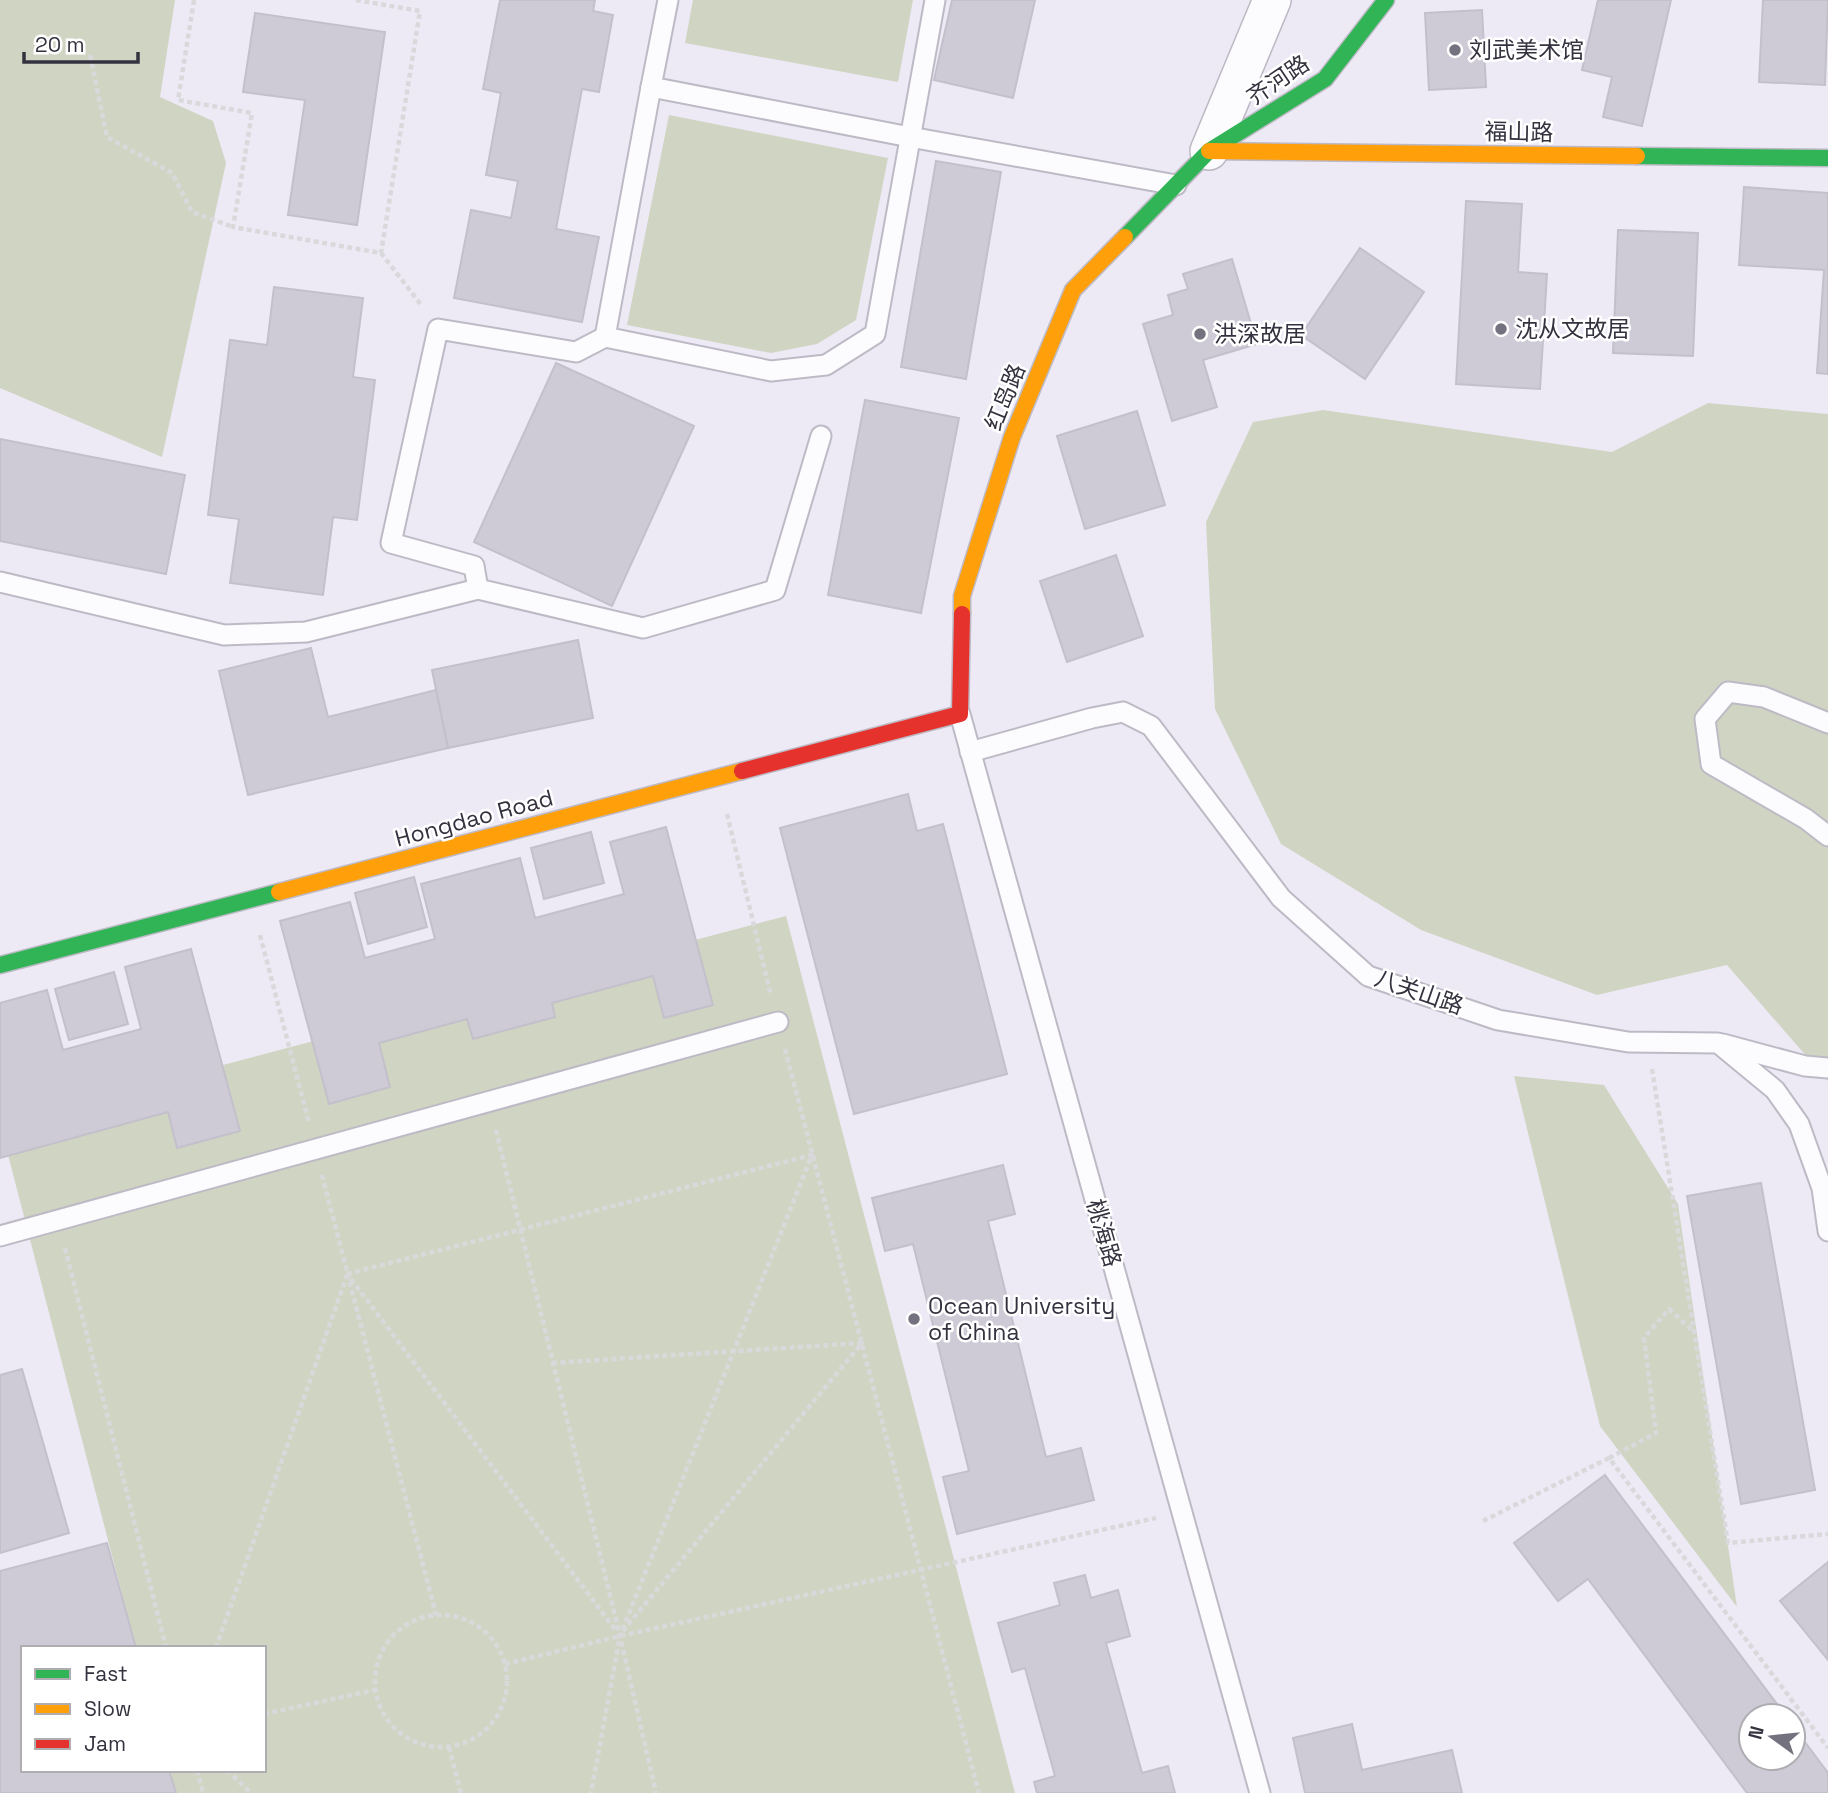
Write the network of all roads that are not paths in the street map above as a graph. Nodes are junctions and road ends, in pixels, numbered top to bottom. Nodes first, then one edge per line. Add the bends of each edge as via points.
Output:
1 (668, 0) edge
2 (935, 0) edge
3 (1272, 0) edge
4 (1387, 0) edge
5 (651, 87) junction
6 (910, 137) junction
7 (1209, 151) junction
8 (1828, 158) edge
9 (1176, 185) junction
10 (605, 337) junction
11 (821, 436) dead end
12 (0, 582) edge
13 (478, 589) junction
14 (960, 714) junction
15 (1828, 723) edge
16 (970, 752) junction
17 (1828, 836) edge
18 (0, 965) edge
19 (778, 1022) road end
20 (1718, 1043) junction
21 (1828, 1068) edge
22 (1828, 1231) edge
23 (0, 1236) edge
24 (1260, 1793) edge

1 - 5 lane
2 - 6 lane
3 - 7 street
4 - 7 street, 齐河路 via 1325,79
5 - 6 lane
5 - 10 lane
6 - 9 lane
6 - 10 lane via 875,334 826,365 771,372
7 - 8 street, 福山路
7 - 9 street, 红岛路
9 - 14 street, 红岛路 via 1073,290 1012,437 962,596
10 - 13 lane via 576,352 438,329 391,543 474,566
11 - 13 lane via 775,590 643,628
12 - 13 lane via 224,635 306,632
14 - 16 lane, 桃海路
14 - 18 street, Hongdao Road
15 - 17 lane via 1765,697 1728,692 1706,719 1711,764
16 - 20 lane, 八关山路 via 1123,712 1151,726 1281,898 1368,976 1498,1020 1628,1042
16 - 24 lane, 桃海路
19 - 23 lane
20 - 21 lane, 八关山路
20 - 22 lane via 1775,1090 1799,1124 1822,1188

